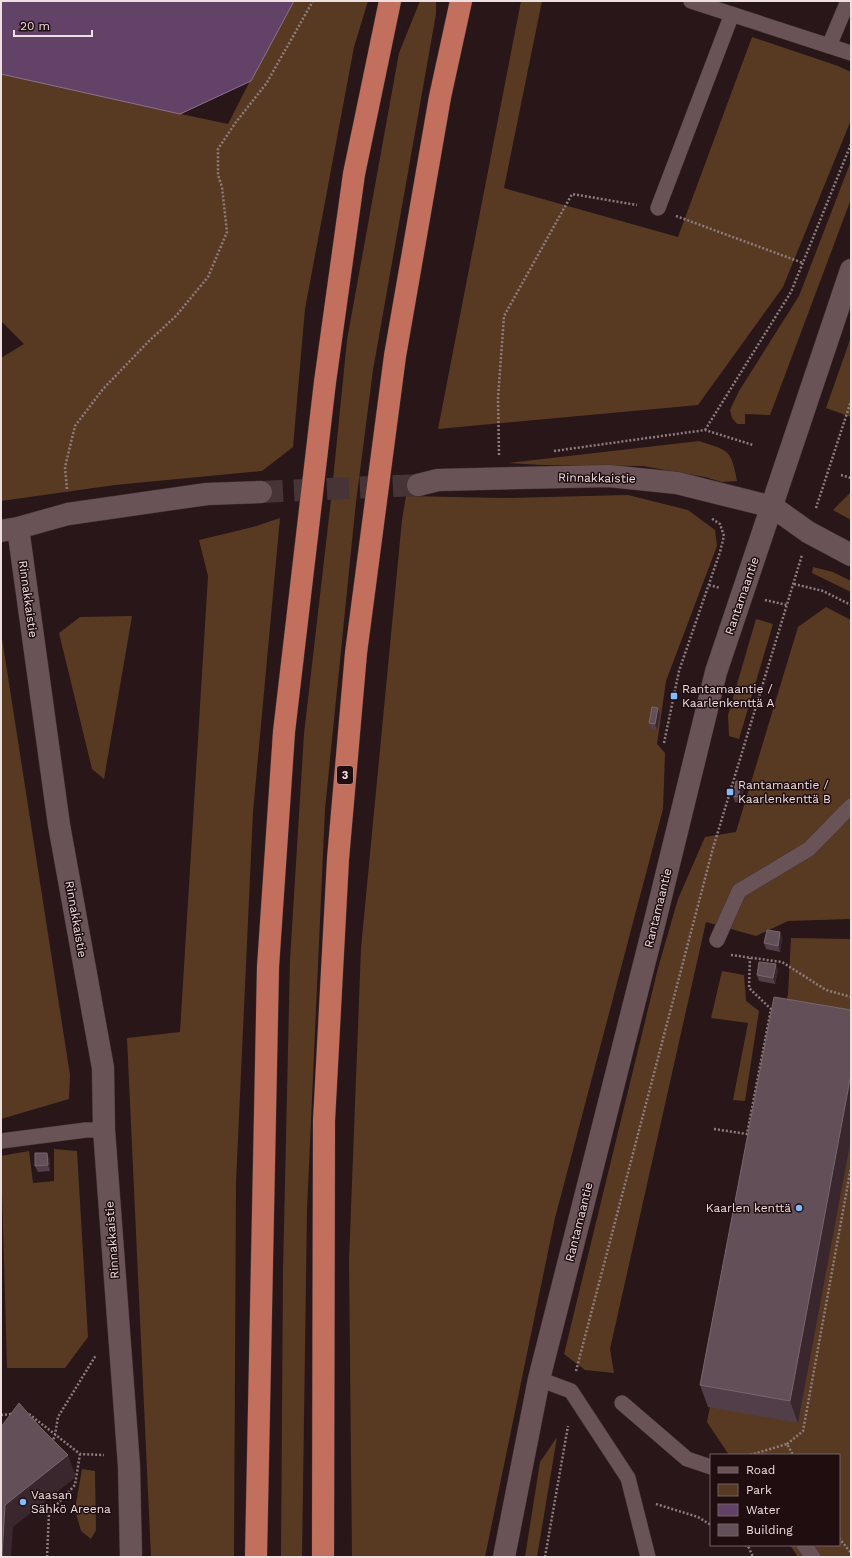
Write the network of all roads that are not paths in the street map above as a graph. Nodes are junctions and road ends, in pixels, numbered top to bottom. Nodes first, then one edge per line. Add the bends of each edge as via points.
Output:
1 (390, 1) edge
2 (461, 1) edge
3 (691, 1) edge
4 (848, 1) edge
5 (732, 14) junction
6 (829, 46) junction
7 (851, 53) edge
8 (658, 208) road end
9 (851, 270) edge
10 (418, 485) tunnel mouth
11 (260, 492) tunnel mouth
12 (772, 507) junction
13 (10, 529) edge
14 (851, 555) edge
15 (851, 806) edge
16 (717, 940) dead end
17 (104, 1130) junction
18 (1, 1141) edge
19 (539, 1379) junction
20 (622, 1403) dead end
21 (710, 1467) edge
22 (805, 1546) edge
23 (131, 1557) edge
24 (256, 1557) edge
25 (323, 1557) edge
26 (504, 1557) edge
27 (648, 1557) edge
28 (813, 1557) edge

1 - 24 highway via 354,174 325,382 284,732 268,967
2 - 25 highway, 3 via 440,97 395,356 356,653 338,859 324,1121
3 - 5 lane
4 - 6 lane
5 - 6 lane
5 - 8 lane
6 - 7 lane
9 - 12 street, Rantamaantie
10 - 12 street, Rinnakkaistie via 438,480 609,476 677,483
11 - 13 street, Rinnakkaistie via 207,494 68,514
12 - 14 street via 808,532
12 - 19 street, Rantamaantie via 716,672
13 - 17 street, Rinnakkaistie via 103,1068
15 - 16 lane via 809,849 739,892
17 - 18 lane
17 - 23 street, Rinnakkaistie via 129,1466
19 - 26 street, Rantamaantie
19 - 27 lane via 571,1391 628,1478
20 - 21 lane via 687,1459
22 - 28 lane

